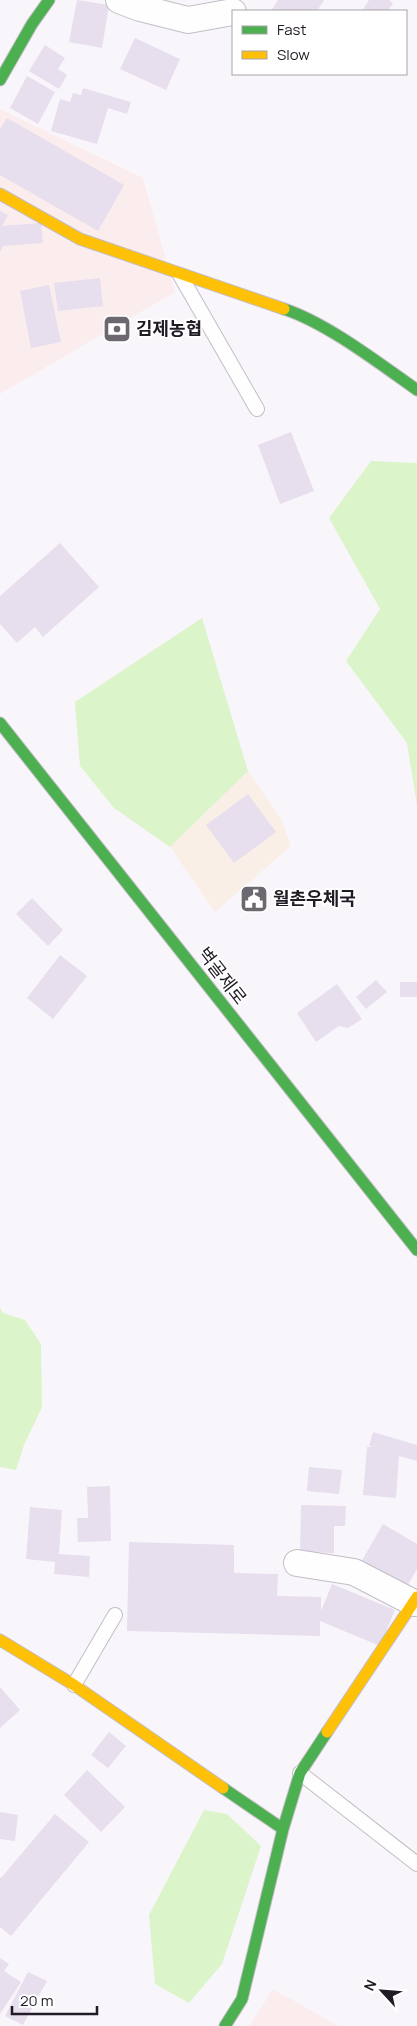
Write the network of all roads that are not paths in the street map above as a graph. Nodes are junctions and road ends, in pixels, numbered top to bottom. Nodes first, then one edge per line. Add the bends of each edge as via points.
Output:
1 (49, 0) edge
2 (119, 0) edge
3 (232, 12) edge
4 (0, 80) edge
5 (0, 194) edge
6 (178, 272) junction
7 (417, 390) edge
8 (257, 409) dead end
9 (0, 723) edge
10 (417, 1250) edge
11 (297, 1563) dead end
12 (415, 1600) edge
13 (115, 1614) dead end
14 (0, 1640) edge
15 (74, 1685) junction
16 (300, 1773) junction
17 (283, 1829) junction
18 (417, 1864) edge
19 (225, 2026) edge

1 - 4 street
2 - 3 street via 188,20
5 - 6 street via 80,239
6 - 7 street via 300,314
6 - 8 lane
9 - 10 street, 벽골제로
11 - 12 street via 354,1572
12 - 16 street
13 - 15 lane
14 - 15 street
15 - 17 street
16 - 17 street
16 - 18 lane
17 - 19 street via 242,1999

